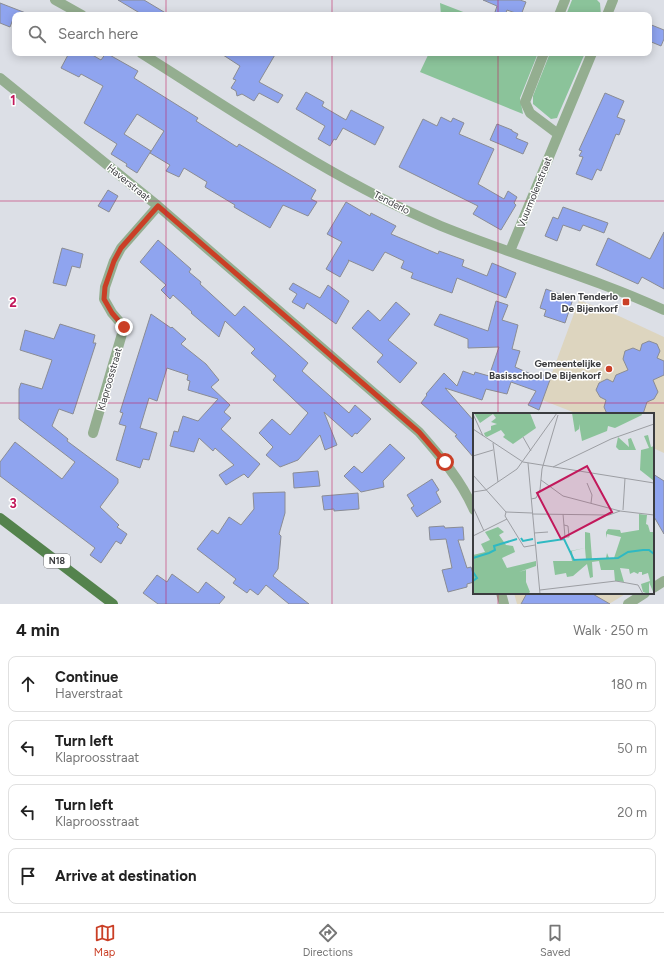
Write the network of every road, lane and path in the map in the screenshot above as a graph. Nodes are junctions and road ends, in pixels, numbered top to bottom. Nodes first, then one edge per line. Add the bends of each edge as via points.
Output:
1 (55, 0) edge
2 (565, 0) edge
3 (613, 0) edge
4 (77, 12) edge
5 (560, 12) edge
6 (608, 12) edge
7 (146, 56) edge
8 (543, 56) edge
9 (591, 56) edge
10 (0, 78) edge
11 (558, 134) junction
12 (158, 206) junction
13 (510, 251) junction
14 (664, 310) edge
15 (93, 433) dead end
16 (473, 508) edge
17 (0, 518) edge
18 (664, 581) edge
19 (654, 587) edge
20 (501, 594) edge
21 (643, 594) edge
22 (114, 604) edge
23 (504, 604) edge
24 (628, 604) edge

1 - 4 street
2 - 5 street
3 - 6 street
7 - 13 street, Tenderlo via 317,164 441,225
8 - 11 street via 525,102 530,113
9 - 11 street, Vuurmolenstraat
10 - 12 street, Haverstraat
11 - 13 street, Vuurmolenstraat
12 - 15 street, Klaproosstraat via 121,248 105,287 104,299 124,327
12 - 16 street, Haverstraat via 419,432 445,462
13 - 14 street, Tenderlo via 630,294
17 - 22 main road, N18
18 - 19 street
20 - 23 street
21 - 24 street

